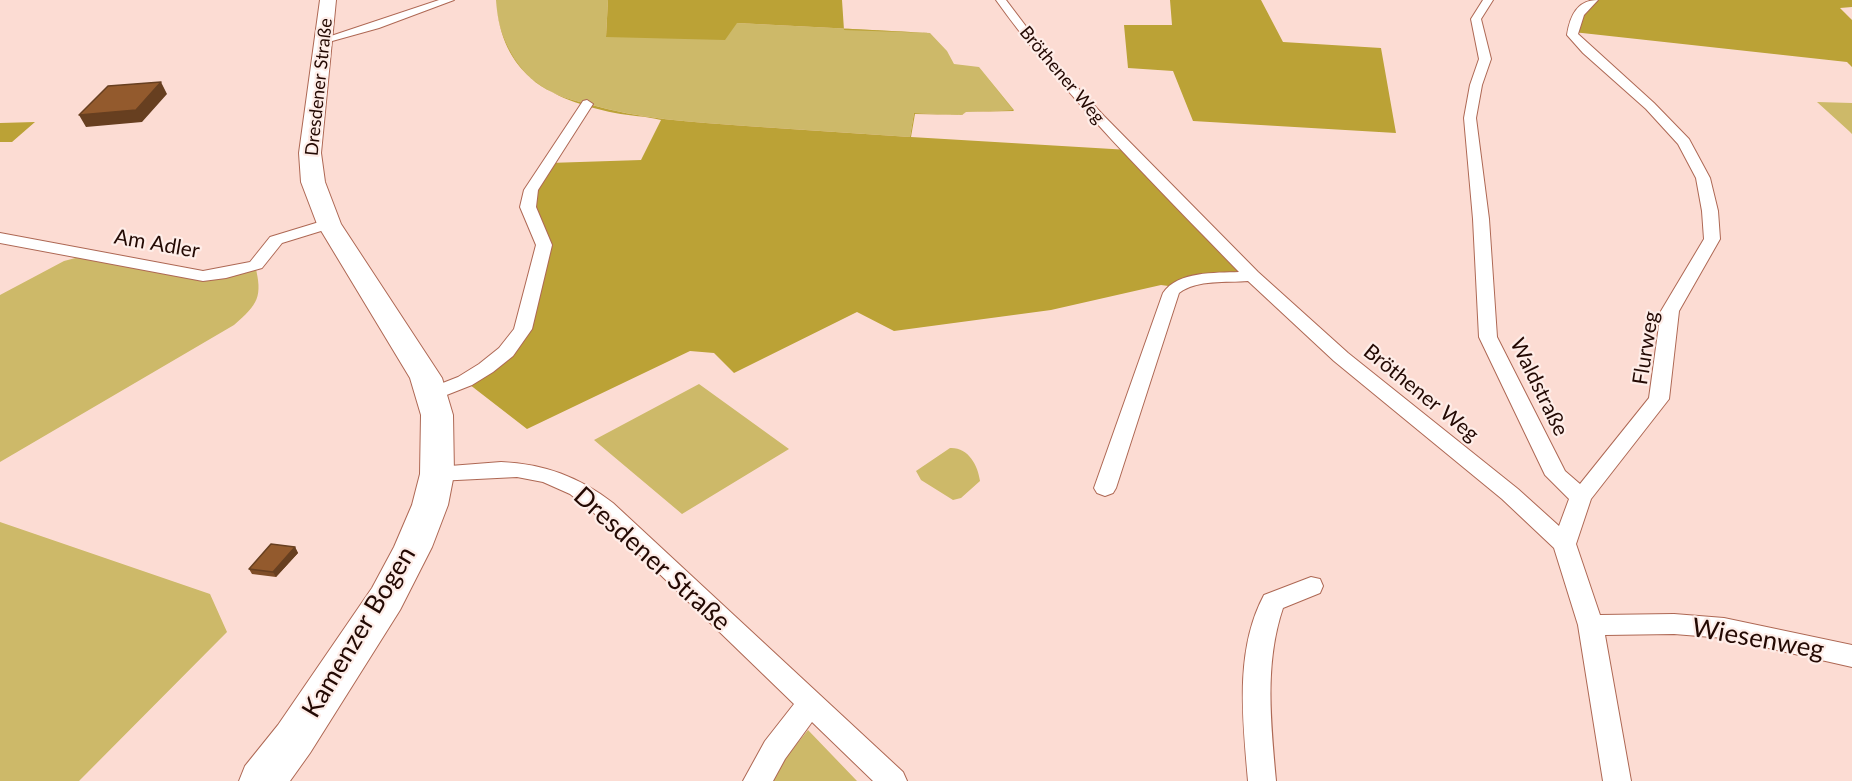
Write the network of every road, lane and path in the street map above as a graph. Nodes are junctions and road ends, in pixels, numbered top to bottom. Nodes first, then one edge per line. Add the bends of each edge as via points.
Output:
1 (328, 0) edge
2 (449, 0) edge
3 (1001, 0) edge
4 (1488, 0) edge
5 (1593, 0) edge
6 (325, 40) junction
7 (587, 104) dead end
8 (329, 224) junction
9 (0, 238) edge
10 (1252, 276) junction
11 (432, 394) junction
12 (437, 474) junction
13 (1105, 488) dead end
14 (1581, 496) junction
15 (1564, 544) junction
16 (1311, 586) dead end
17 (1592, 625) junction
18 (1852, 656) edge
19 (809, 705) junction
20 (264, 781) edge
21 (757, 781) edge
22 (893, 781) edge
23 (1262, 781) edge
24 (1617, 781) edge

1 - 6 main road, Dresdener Straße
2 - 6 street
3 - 10 street, Bröthener Weg via 1046,60 1099,119
4 - 14 street, Waldstraße via 1476,19 1485,59 1470,118 1488,337 1556,475
5 - 14 street, Flurweg via 1574,21 1572,35 1684,142 1703,178 1712,239 1670,311 1659,399
6 - 8 main road, Dresdener Straße via 310,153 313,182
7 - 11 street via 531,190 528,207 544,245 523,330 506,352 486,368
8 - 9 street, Am Adler via 276,240 256,265 203,276
8 - 11 main road, Dresdener Straße via 411,350
10 - 13 street via 1204,280 1173,291
10 - 15 street, Bröthener Weg via 1341,357 1493,480
11 - 12 main road, Dresdener Straße via 438,433
12 - 19 street, Dresdener Straße via 504,469 537,472 585,494 697,595
12 - 20 main road, Kamenzer Bogen via 430,506 386,599
14 - 15 street
15 - 17 street
16 - 23 street via 1273,602 1262,627 1256,715
17 - 18 street, Wiesenweg via 1724,628
17 - 24 street
19 - 21 street
19 - 22 street, Dresdener Straße

